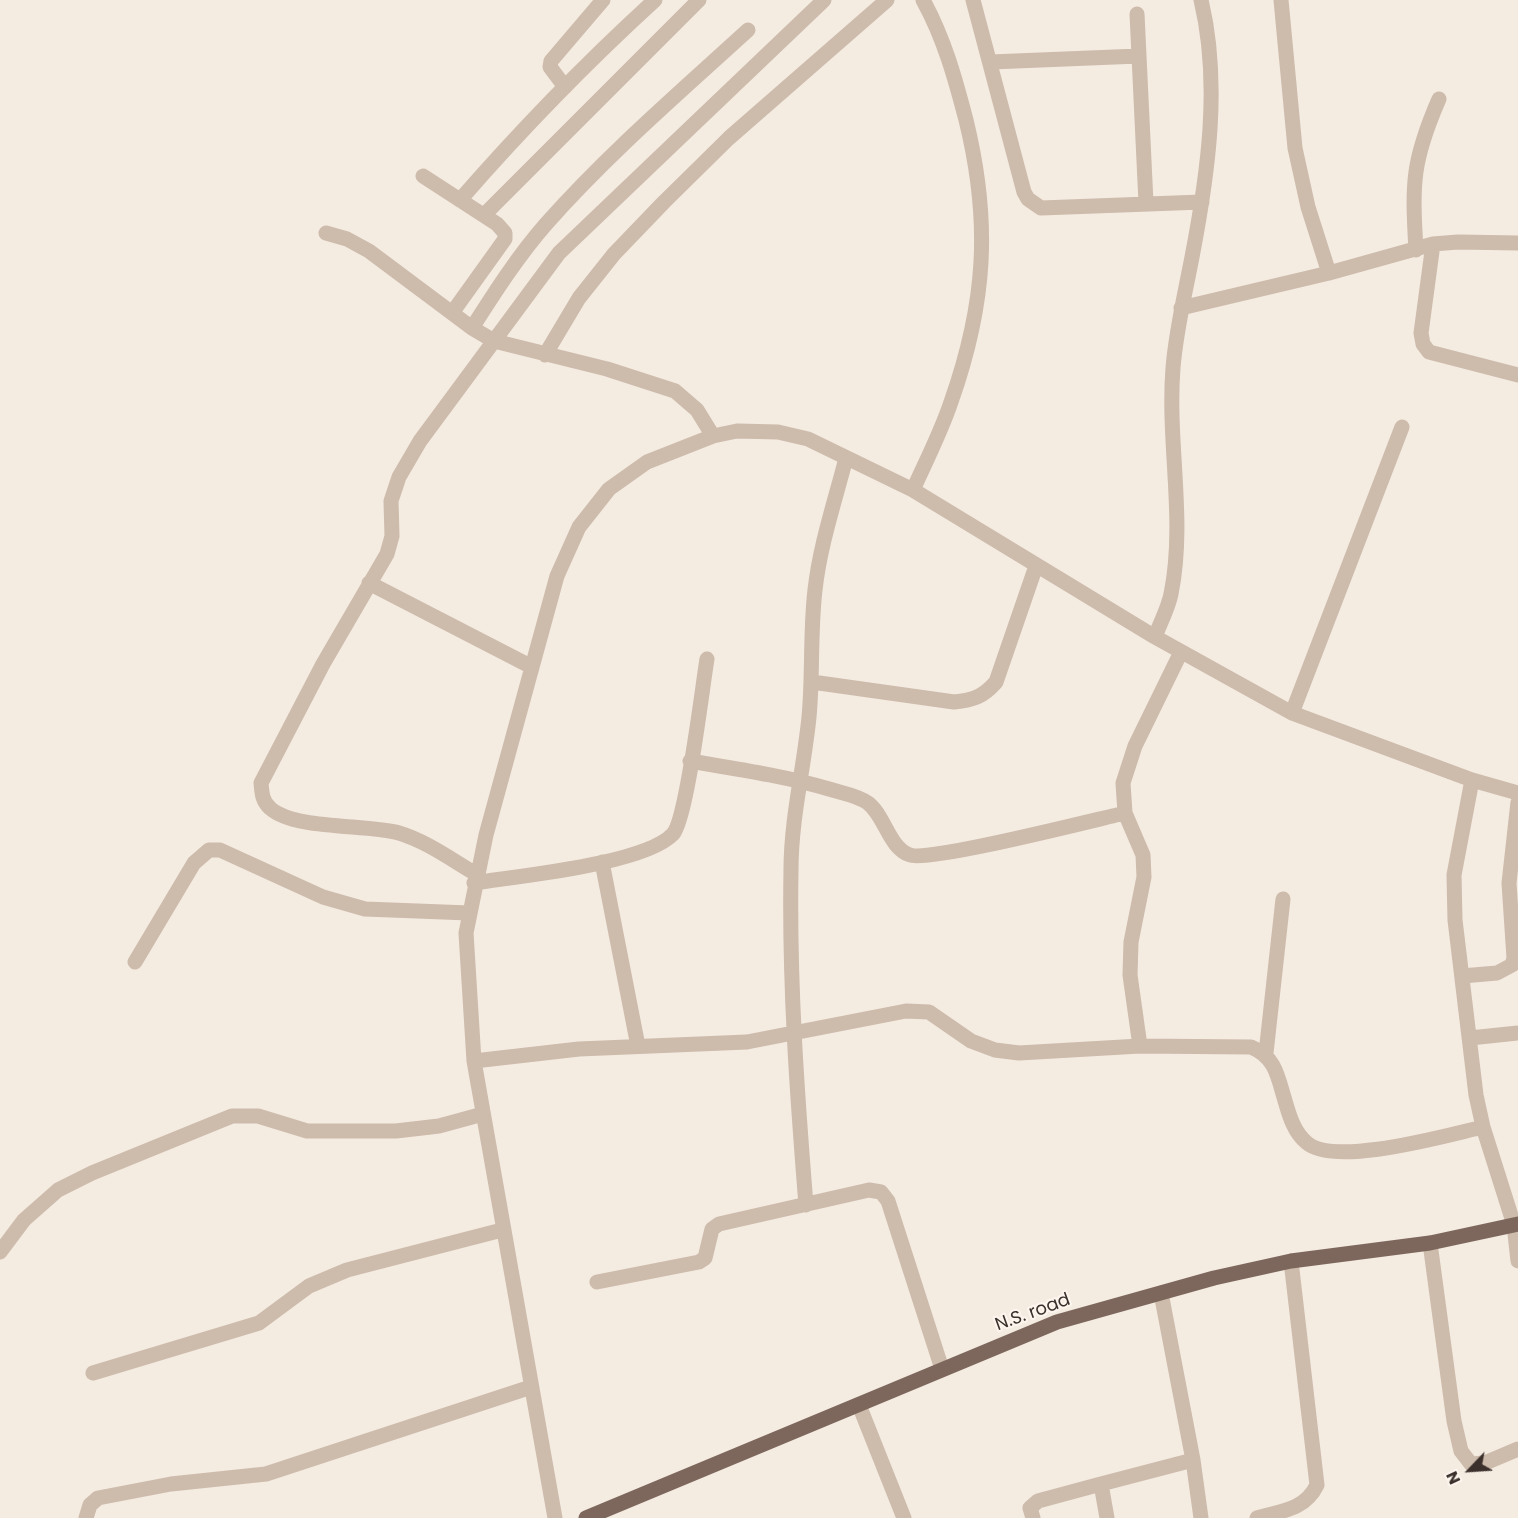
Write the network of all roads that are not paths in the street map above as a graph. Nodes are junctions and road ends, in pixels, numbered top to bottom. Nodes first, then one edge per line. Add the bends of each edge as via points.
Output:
1 (603, 0) edge
2 (654, 0) edge
3 (699, 0) edge
4 (824, 0) edge
5 (887, 0) edge
6 (923, 0) edge
7 (973, 0) edge
8 (1201, 0) edge
9 (1281, 0) edge
10 (1137, 15) dead end
11 (748, 30) dead end
12 (1139, 56) junction
13 (991, 62) junction
14 (565, 87) junction
15 (1439, 99) dead end
16 (423, 176) dead end
17 (460, 200) junction
18 (1146, 202) junction
19 (1203, 202) junction
20 (484, 215) junction
21 (326, 233) dead end
22 (1518, 243) edge
23 (1433, 244) junction
24 (1416, 250) junction
25 (1329, 273) junction
26 (1181, 308) junction
27 (452, 313) junction
28 (472, 328) junction
29 (494, 341) junction
30 (545, 356) junction
31 (1518, 375) edge
32 (1402, 428) dead end
33 (713, 436) junction
34 (846, 458) junction
35 (913, 490) junction
36 (1036, 566) junction
37 (369, 583) junction
38 (1155, 637) junction
39 (1181, 652) junction
40 (707, 659) dead end
41 (530, 666) junction
42 (812, 682) junction
43 (1292, 713) junction
44 (690, 761) junction
45 (1472, 780) junction
46 (801, 781) junction
47 (1518, 793) edge
48 (1518, 802) edge
49 (1125, 813) junction
50 (602, 862) junction
51 (475, 878) junction
52 (1283, 899) dead end
53 (469, 913) junction
54 (135, 962) dead end
55 (1461, 976) junction
56 (792, 1032) junction
57 (1518, 1033) edge
58 (1470, 1038) junction
59 (638, 1046) junction
60 (1140, 1047) junction
61 (1266, 1053) junction
62 (474, 1061) junction
63 (483, 1114) junction
64 (1483, 1127) junction
65 (806, 1205) junction
66 (1516, 1224) edge
67 (502, 1230) junction
68 (1430, 1243) junction
69 (0, 1252) edge
70 (1291, 1261) junction
71 (1518, 1261) edge
72 (597, 1282) dead end
73 (1161, 1293) junction
74 (942, 1369) junction
75 (93, 1373) dead end
76 (531, 1387) junction
77 (859, 1405) junction
78 (1518, 1449) edge
79 (1193, 1460) junction
80 (1101, 1484) junction
81 (1287, 1514) edge
82 (86, 1518) edge
83 (555, 1518) edge
84 (586, 1518) edge
85 (904, 1518) edge
86 (1033, 1518) edge
87 (1107, 1518) edge
88 (1201, 1518) edge
89 (1257, 1518) edge

1 - 14 street via 551,61 552,73
2 - 14 street
3 - 20 street
4 - 29 street via 559,253
5 - 30 street via 729,138 614,254 579,298
6 - 35 street via 939,29 974,154 982,215 982,276 972,335 951,404
7 - 13 street
8 - 19 street via 1210,75
9 - 25 street via 1295,148
10 - 12 street
11 - 28 street via 651,118 546,224 513,265
12 - 13 street
12 - 18 street
13 - 18 street via 1028,200 1041,208
14 - 17 street
15 - 24 street via 1416,162 1412,194
16 - 17 street
17 - 20 street
18 - 19 street
19 - 26 street
20 - 27 street via 503,229 505,239
21 - 27 street via 369,251
22 - 23 street
23 - 24 street
23 - 31 street via 1421,333 1423,344 1429,352
24 - 25 street
25 - 26 street
26 - 38 street via 1173,369 1177,546 1170,596
27 - 28 street
28 - 29 street
29 - 30 street
29 - 37 street via 420,441 399,477 391,501 390,545
30 - 33 street via 607,369 675,391 697,410
32 - 43 street
33 - 34 street via 737,431 778,432 808,439
33 - 41 street via 647,462 609,489 579,526 557,576
34 - 35 street
34 - 42 street via 821,551 815,590
35 - 36 street
36 - 38 street
36 - 42 street via 996,682 986,694 971,701 954,702
37 - 41 street
37 - 51 street via 285,734 261,783 262,799 270,809 284,816 403,834
38 - 39 street
39 - 43 street
39 - 49 street via 1135,746 1123,783
40 - 44 street
41 - 51 street
42 - 46 street
43 - 45 street
44 - 46 street
44 - 50 street via 684,810 674,833 651,849
45 - 47 street
45 - 55 street via 1454,875
46 - 49 street via 868,803 898,846 910,855 967,848
46 - 56 street via 790,869
48 - 55 street via 1509,883 1512,965 1497,973
49 - 60 street via 1143,855 1144,877 1131,942 1130,975
50 - 51 street
50 - 59 street
51 - 53 street
52 - 61 street
53 - 54 street via 365,909 323,897 220,850 209,850 194,863
53 - 62 street via 466,933
55 - 58 street
56 - 59 street via 747,1042
56 - 60 street via 906,1011 929,1012 971,1041 995,1050 1019,1053
56 - 65 street
57 - 58 street
58 - 64 street
59 - 62 street
60 - 61 street via 1251,1047
61 - 64 street via 1275,1068 1293,1125 1306,1143 1318,1150 1379,1149
62 - 63 street
63 - 67 street
63 - 69 street via 439,1126 396,1131 307,1131 258,1116 232,1116 58,1190 24,1220
64 - 66 street
65 - 72 street via 719,1224 712,1229 705,1258 699,1262
65 - 74 street via 869,1190 881,1192 888,1201
66 - 68 main road, N.S. road
66 - 71 street
67 - 75 street via 347,1270 309,1286 259,1323
67 - 76 street
68 - 70 main road, N.S. road
68 - 78 street via 1447,1378 1461,1451 1471,1464
70 - 73 main road, N.S. road
70 - 81 street via 1317,1485 1311,1498
73 - 74 main road, N.S. road via 1057,1322
73 - 79 street
74 - 77 main road, N.S. road
76 - 82 street via 266,1474 171,1484 98,1498 90,1505
76 - 83 street
77 - 84 main road, N.S. road
77 - 85 street
79 - 80 street
79 - 88 street
80 - 86 street via 1038,1501 1030,1509
80 - 87 street
81 - 89 street

